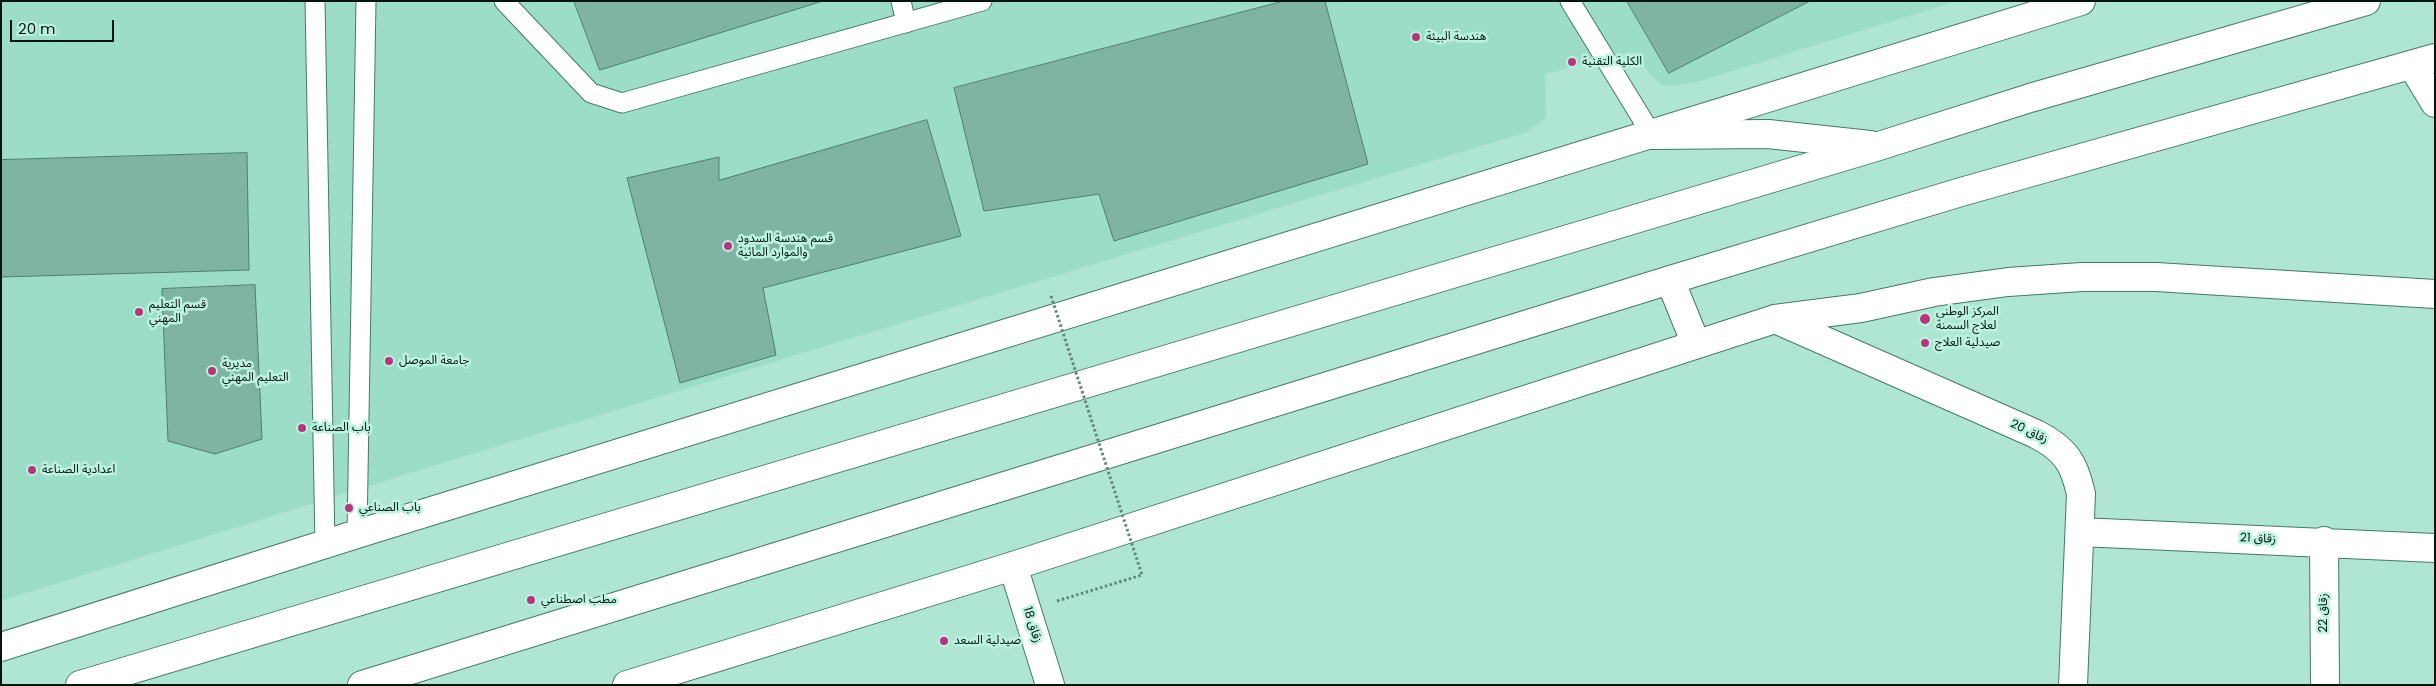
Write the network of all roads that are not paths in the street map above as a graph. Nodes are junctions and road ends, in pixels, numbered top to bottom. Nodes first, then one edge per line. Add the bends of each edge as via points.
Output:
1 (315, 1) edge
2 (366, 1) edge
3 (504, 1) edge
4 (901, 1) edge
5 (982, 1) edge
6 (1570, 1) edge
7 (2081, 1) edge
8 (2366, 1) edge
9 (906, 23) junction
10 (2424, 62) edge
11 (2435, 103) edge
12 (1652, 134) junction
13 (1879, 146) junction
14 (1670, 280) junction
15 (2435, 294) edge
16 (1775, 318) junction
17 (1696, 344) junction
18 (2080, 532) junction
19 (358, 534) junction
20 (2324, 542) junction
21 (325, 546) junction
22 (2435, 548) edge
23 (1013, 566) junction
24 (1, 647) edge
25 (80, 685) edge
26 (362, 685) edge
27 (627, 685) edge
28 (1050, 685) edge
29 (2073, 685) edge
30 (2325, 685) edge

1 - 21 lane
2 - 19 lane
3 - 9 lane via 591,93 622,103
4 - 9 lane
5 - 9 lane
6 - 12 lane
7 - 12 main road
8 - 13 main road via 2030,98
10 - 11 main road
10 - 14 main road via 1961,192
12 - 13 main road via 1768,134
12 - 19 main road
13 - 25 main road
14 - 17 main road
14 - 26 main road
15 - 16 main road via 2156,277 2082,277 2008,282 1861,308
16 - 17 main road
16 - 18 main road, زقاق 20 via 2054,444 2068,457 2077,475 2081,494
17 - 23 main road
18 - 20 main road, زقاق 21
18 - 29 main road, زقاق 20
19 - 21 main road
20 - 22 main road, زقاق 21
20 - 30 main road, زقاق 22
21 - 24 main road
23 - 27 main road
23 - 28 main road, زقاق 18

